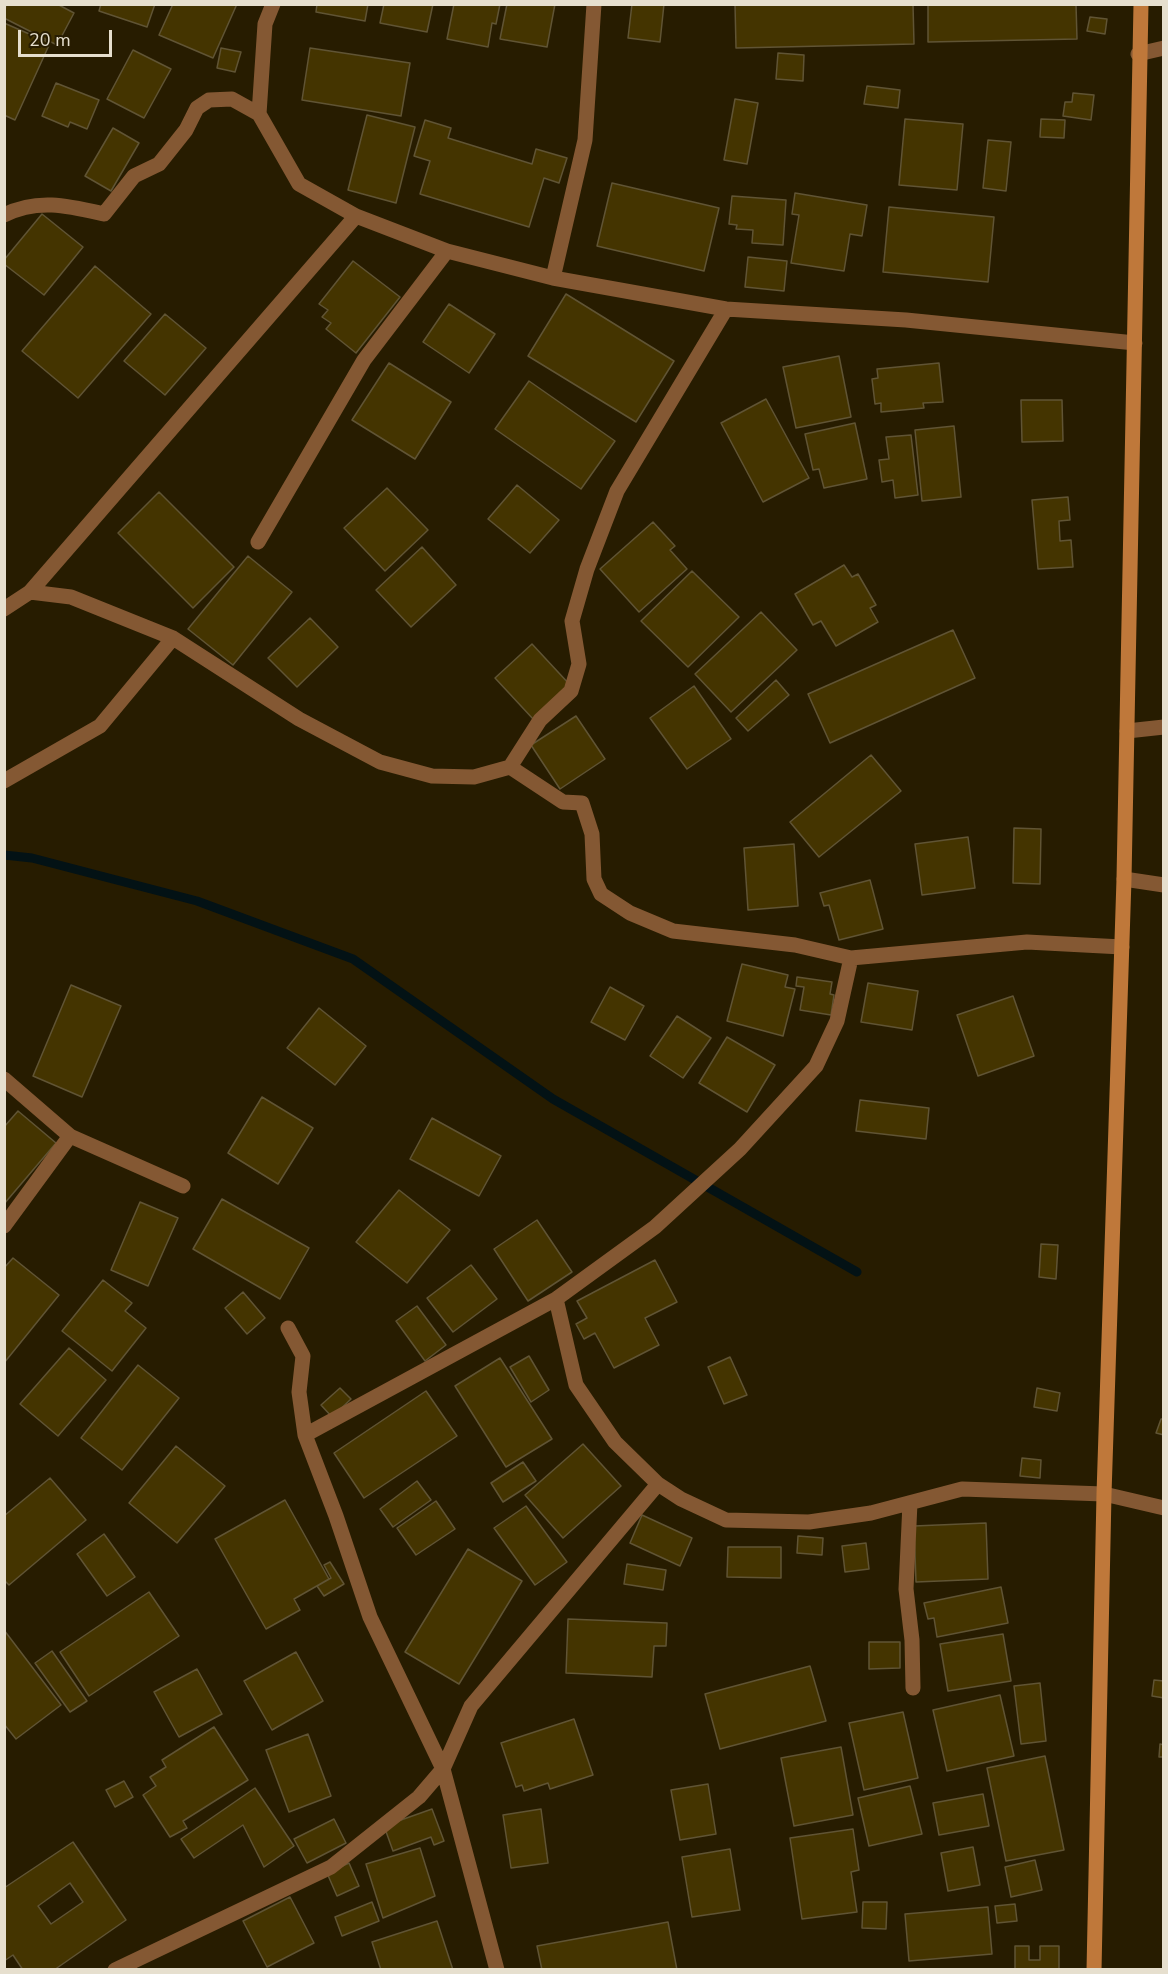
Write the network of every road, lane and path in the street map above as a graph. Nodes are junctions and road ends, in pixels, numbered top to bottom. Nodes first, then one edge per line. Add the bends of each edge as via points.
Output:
1 (273, 4) edge
2 (594, 4) edge
3 (1141, 4) edge
4 (1164, 48) edge
5 (1138, 54) junction
6 (259, 114) junction
7 (4, 215) edge
8 (356, 216) junction
9 (447, 251) junction
10 (553, 278) junction
11 (726, 309) junction
12 (1135, 343) junction
13 (258, 542) dead end
14 (30, 592) junction
15 (4, 609) edge
16 (173, 638) junction
17 (1164, 727) edge
18 (1127, 730) junction
19 (510, 766) junction
20 (4, 781) edge
21 (1124, 879) junction
22 (1164, 885) edge
23 (1122, 946) junction
24 (851, 958) junction
25 (4, 1079) edge
26 (70, 1136) junction
27 (183, 1186) dead end
28 (4, 1226) edge
29 (556, 1299) junction
30 (288, 1328) dead end
31 (305, 1435) junction
32 (658, 1484) junction
33 (1104, 1494) junction
34 (910, 1503) junction
35 (1164, 1508) edge
36 (913, 1688) dead end
37 (443, 1769) junction
38 (115, 1970) edge
39 (497, 1970) edge
40 (1094, 1970) edge

1 - 6 street via 265,24
2 - 10 street via 585,140
3 - 5 main road
4 - 5 street
5 - 12 main road
6 - 7 street via 232,99 209,100 197,108 186,130 159,164 134,176 104,214 54,203 18,208
6 - 8 street via 299,184
8 - 9 street
8 - 14 street
9 - 10 street
9 - 13 street via 364,360
10 - 11 street
11 - 12 street via 906,320
11 - 19 street via 617,491 572,621 579,664 571,691 540,720
12 - 18 main road
14 - 15 street
14 - 16 street via 71,597
16 - 19 street via 299,719 380,762 432,776 474,777
16 - 20 street via 100,726
17 - 18 street
18 - 21 main road
19 - 24 street via 563,802 582,803 592,834 594,879 602,894 630,913 673,931 795,945
21 - 22 street
21 - 23 main road
23 - 24 street via 1027,942
23 - 33 main road
24 - 29 street via 837,1021 816,1066 740,1149 655,1227
25 - 26 street
26 - 27 street
26 - 28 street
29 - 31 street
29 - 32 street via 576,1385 615,1442
30 - 31 street via 303,1356 299,1392
31 - 37 street via 370,1617
32 - 34 street via 726,1520 809,1522
32 - 37 street via 471,1706
33 - 34 street via 962,1489
33 - 35 street
33 - 40 main road
34 - 36 street via 906,1589
37 - 38 street via 419,1797 331,1867
37 - 39 street

